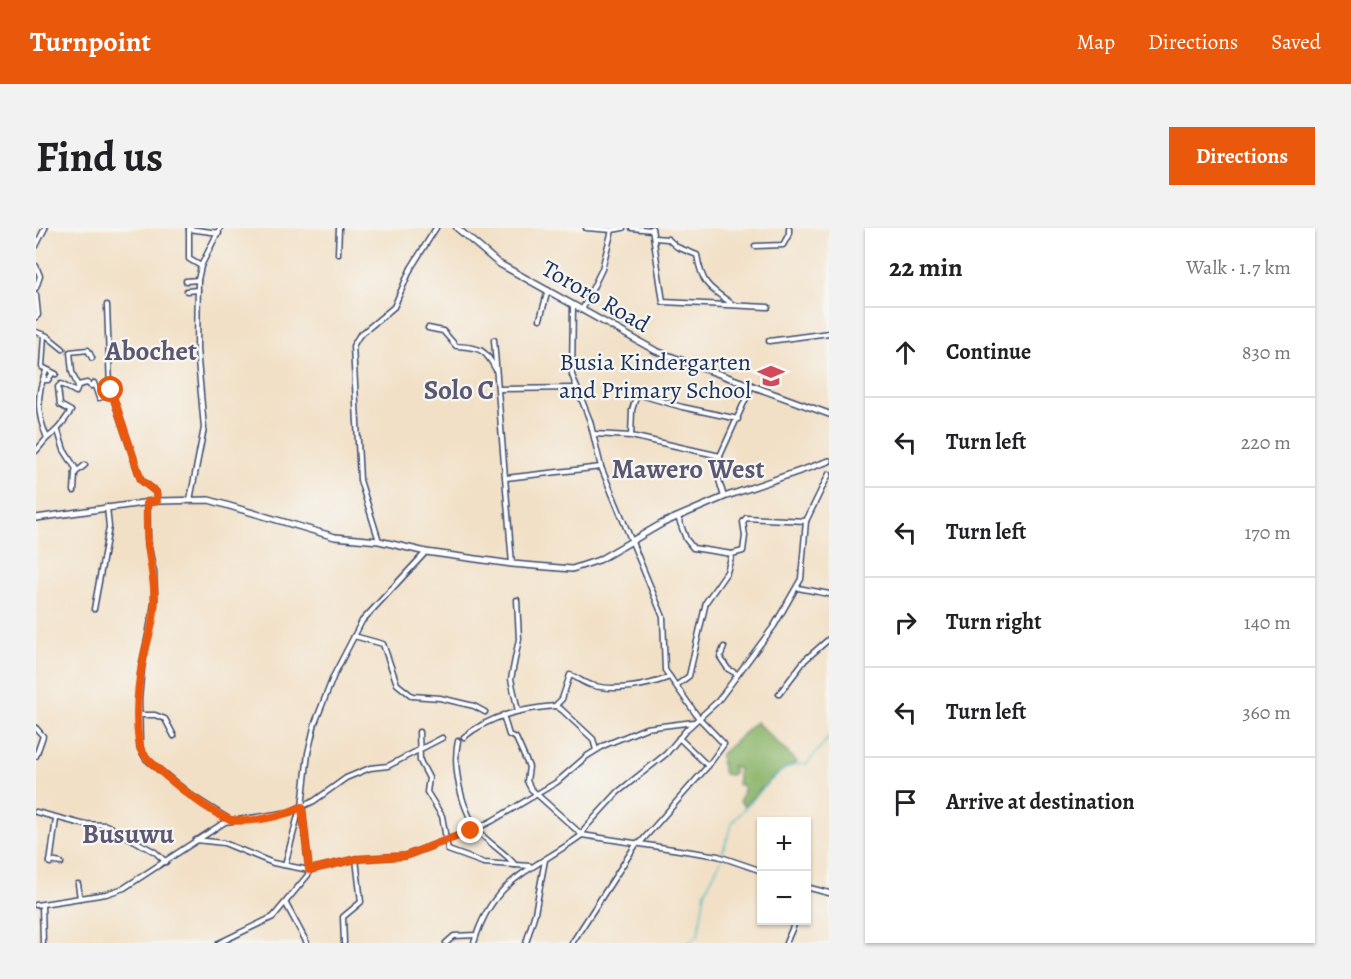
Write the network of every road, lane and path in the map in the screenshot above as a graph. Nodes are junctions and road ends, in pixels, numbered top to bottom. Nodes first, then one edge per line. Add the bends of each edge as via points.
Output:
1 (45, 228) edge
2 (339, 228) edge
3 (436, 228) edge
4 (457, 228) edge
5 (586, 228) edge
6 (623, 228) edge
7 (632, 228) edge
8 (789, 228) edge
9 (189, 229) edge
10 (202, 229) edge
11 (652, 229) edge
12 (612, 230) junction
13 (219, 231) edge
14 (654, 238) junction
15 (36, 246) edge
16 (755, 246) dead end
17 (338, 254) dead end
18 (36, 266) edge
19 (201, 267) junction
20 (198, 280) junction
21 (186, 281) dead end
22 (36, 288) edge
23 (198, 290) junction
24 (548, 290) junction
25 (187, 291) dead end
26 (36, 295) edge
27 (106, 305) dead end
28 (573, 305) junction
29 (735, 306) junction
30 (768, 307) dead end
31 (582, 310) junction
32 (36, 317) edge
33 (540, 319) dead end
34 (428, 328) dead end
35 (829, 333) edge
36 (39, 335) edge
37 (494, 340) dead end
38 (769, 341) dead end
39 (63, 349) dead end
40 (92, 358) dead end
41 (46, 371) junction
42 (498, 373) junction
43 (43, 380) junction
44 (752, 384) junction
45 (78, 385) junction
46 (576, 388) junction
47 (499, 389) junction
48 (112, 394) junction
49 (829, 414) edge
50 (738, 420) junction
51 (58, 431) junction
52 (594, 434) junction
53 (631, 436) junction
54 (47, 438) junction
55 (36, 451) edge
56 (720, 456) junction
57 (829, 461) edge
58 (85, 465) dead end
59 (601, 467) junction
60 (75, 473) junction
61 (829, 474) edge
62 (506, 478) junction
63 (74, 491) dead end
64 (723, 496) junction
65 (190, 500) junction
66 (157, 501) junction
67 (147, 502) junction
68 (107, 507) junction
69 (678, 516) junction
70 (36, 518) edge
71 (806, 521) junction
72 (379, 541) junction
73 (632, 542) junction
74 (426, 552) junction
75 (732, 554) junction
76 (512, 564) junction
77 (797, 587) junction
78 (829, 594) edge
79 (517, 600) dead end
80 (94, 609) dead end
81 (354, 635) junction
82 (829, 639) edge
83 (724, 647) dead end
84 (737, 674) junction
85 (670, 677) junction
86 (677, 685) junction
87 (779, 694) dead end
88 (561, 701) junction
89 (555, 706) junction
90 (562, 710) junction
91 (518, 711) junction
92 (484, 712) dead end
93 (139, 715) junction
94 (503, 715) junction
95 (698, 717) junction
96 (695, 722) junction
97 (36, 728) edge
98 (419, 732) dead end
99 (174, 735) dead end
100 (464, 737) dead end
101 (442, 738) dead end
102 (679, 738) junction
103 (458, 741) dead end
104 (419, 750) junction
105 (596, 750) junction
106 (36, 756) edge
107 (708, 766) junction
108 (537, 793) junction
109 (301, 807) junction
110 (36, 812) edge
111 (56, 819) junction
112 (231, 820) junction
113 (477, 828) junction
114 (582, 835) junction
115 (196, 840) junction
116 (445, 841) junction
117 (638, 843) junction
118 (356, 859) junction
119 (545, 859) junction
120 (166, 862) junction
121 (61, 863) dead end
122 (285, 865) junction
123 (515, 866) junction
124 (531, 866) junction
125 (757, 869) edge
126 (309, 870) junction
127 (78, 884) dead end
128 (811, 888) edge
129 (829, 893) edge
130 (80, 898) junction
131 (286, 904) junction
132 (36, 905) edge
133 (42, 905) junction
134 (794, 925) edge
135 (476, 935) junction
136 (43, 943) edge
137 (219, 943) edge
138 (307, 943) edge
139 (344, 943) edge
140 (446, 943) edge
141 (474, 943) edge
142 (526, 943) edge
143 (572, 943) edge
144 (786, 943) edge

1 - 15 street
2 - 17 street
3 - 72 street via 411,268 394,307 359,336 353,346 360,480
4 - 24 main road, Tororo Road via 489,257
5 - 12 street
6 - 12 street
7 - 11 street
8 - 16 street via 783,245
9 - 10 street
9 - 19 street via 189,259
10 - 13 street
11 - 14 street
12 - 31 street via 602,269
13 - 19 street
14 - 29 street via 668,239 695,253 706,285
14 - 29 street via 663,302
18 - 22 street via 40,276
19 - 20 street
20 - 21 street
20 - 23 street
23 - 25 street
23 - 65 street via 197,349 204,428
24 - 28 main road, Tororo Road
24 - 33 street
26 - 32 street
27 - 48 street
28 - 31 main road, Tororo Road
28 - 46 street via 571,354
29 - 30 street
31 - 44 main road, Tororo Road via 665,355
34 - 42 street via 443,331 456,346 484,351
35 - 38 street
36 - 39 street
36 - 41 street
37 - 42 street
40 - 45 street via 88,350 70,352
41 - 43 street
41 - 43 street via 54,374
42 - 47 street
43 - 54 street via 38,408
44 - 49 main road, Tororo Road
44 - 50 street
45 - 48 street via 94,383 99,398
45 - 51 street via 76,392 61,384 58,387 60,405 71,411
46 - 47 street
46 - 52 street
47 - 62 street
48 - 66 street via 141,480 156,492
50 - 53 street via 637,394
50 - 56 street
51 - 54 street
51 - 60 street
52 - 53 street
52 - 59 street
53 - 56 street
54 - 55 street
56 - 64 street
57 - 64 main road
58 - 60 street
59 - 62 street
59 - 73 street
60 - 63 street
61 - 71 street
62 - 76 street
64 - 69 main road
65 - 66 main road
65 - 72 main road via 209,500 335,537
66 - 67 main road
67 - 68 main road
67 - 93 street via 155,600 142,666
68 - 70 main road
68 - 80 street via 109,527
69 - 73 main road
69 - 75 street via 689,545
71 - 75 street via 746,518 743,551
71 - 77 street via 803,566
72 - 74 main road
73 - 76 main road via 579,567
73 - 85 street via 663,617 664,663
74 - 76 main road
74 - 81 street via 362,621
75 - 86 street via 727,572 706,602 689,676
77 - 78 street
77 - 84 street via 774,626
79 - 91 street via 519,639 511,679
81 - 92 street via 383,644 397,684 412,696 440,698
81 - 109 street via 312,735
82 - 87 street via 804,660
83 - 84 street via 720,657
84 - 95 street via 718,701
85 - 86 street
85 - 88 street via 643,686 605,687 570,675
86 - 95 street
88 - 89 street
88 - 90 street
89 - 90 street
89 - 91 street
90 - 105 street via 593,739
91 - 94 street
93 - 99 street via 165,719
93 - 112 street via 143,754 192,796
94 - 100 street
94 - 108 street via 509,735 516,738 529,767 527,781
95 - 96 street
95 - 107 street via 724,744
96 - 102 street
96 - 105 street via 646,728
97 - 106 street via 43,736
98 - 104 street
101 - 104 street
102 - 107 street
102 - 114 street via 666,754 600,810
103 - 113 street via 456,775 469,816
104 - 109 street via 388,766 370,768 346,778
104 - 116 street via 429,778 427,792 442,816
105 - 108 street
107 - 117 street
108 - 113 street
108 - 114 street
109 - 112 street via 269,817
109 - 122 street
109 - 126 street
110 - 111 street
111 - 120 street via 106,825
111 - 121 street via 50,862
112 - 115 street
113 - 116 street
113 - 123 street
114 - 117 street
114 - 119 street
115 - 120 street
115 - 122 street via 224,843
116 - 118 street via 405,856
116 - 123 street via 453,854
117 - 125 street via 718,856
117 - 143 street
118 - 126 street
118 - 139 street via 361,902 343,917
119 - 124 street
119 - 142 street
120 - 130 street via 124,888
122 - 126 street
123 - 124 street
124 - 135 street via 490,904
126 - 131 street
127 - 130 street
128 - 129 street
130 - 133 street
131 - 137 street via 273,917
131 - 138 street
132 - 133 street
133 - 136 street
134 - 144 street
135 - 140 street via 454,936
135 - 141 street

